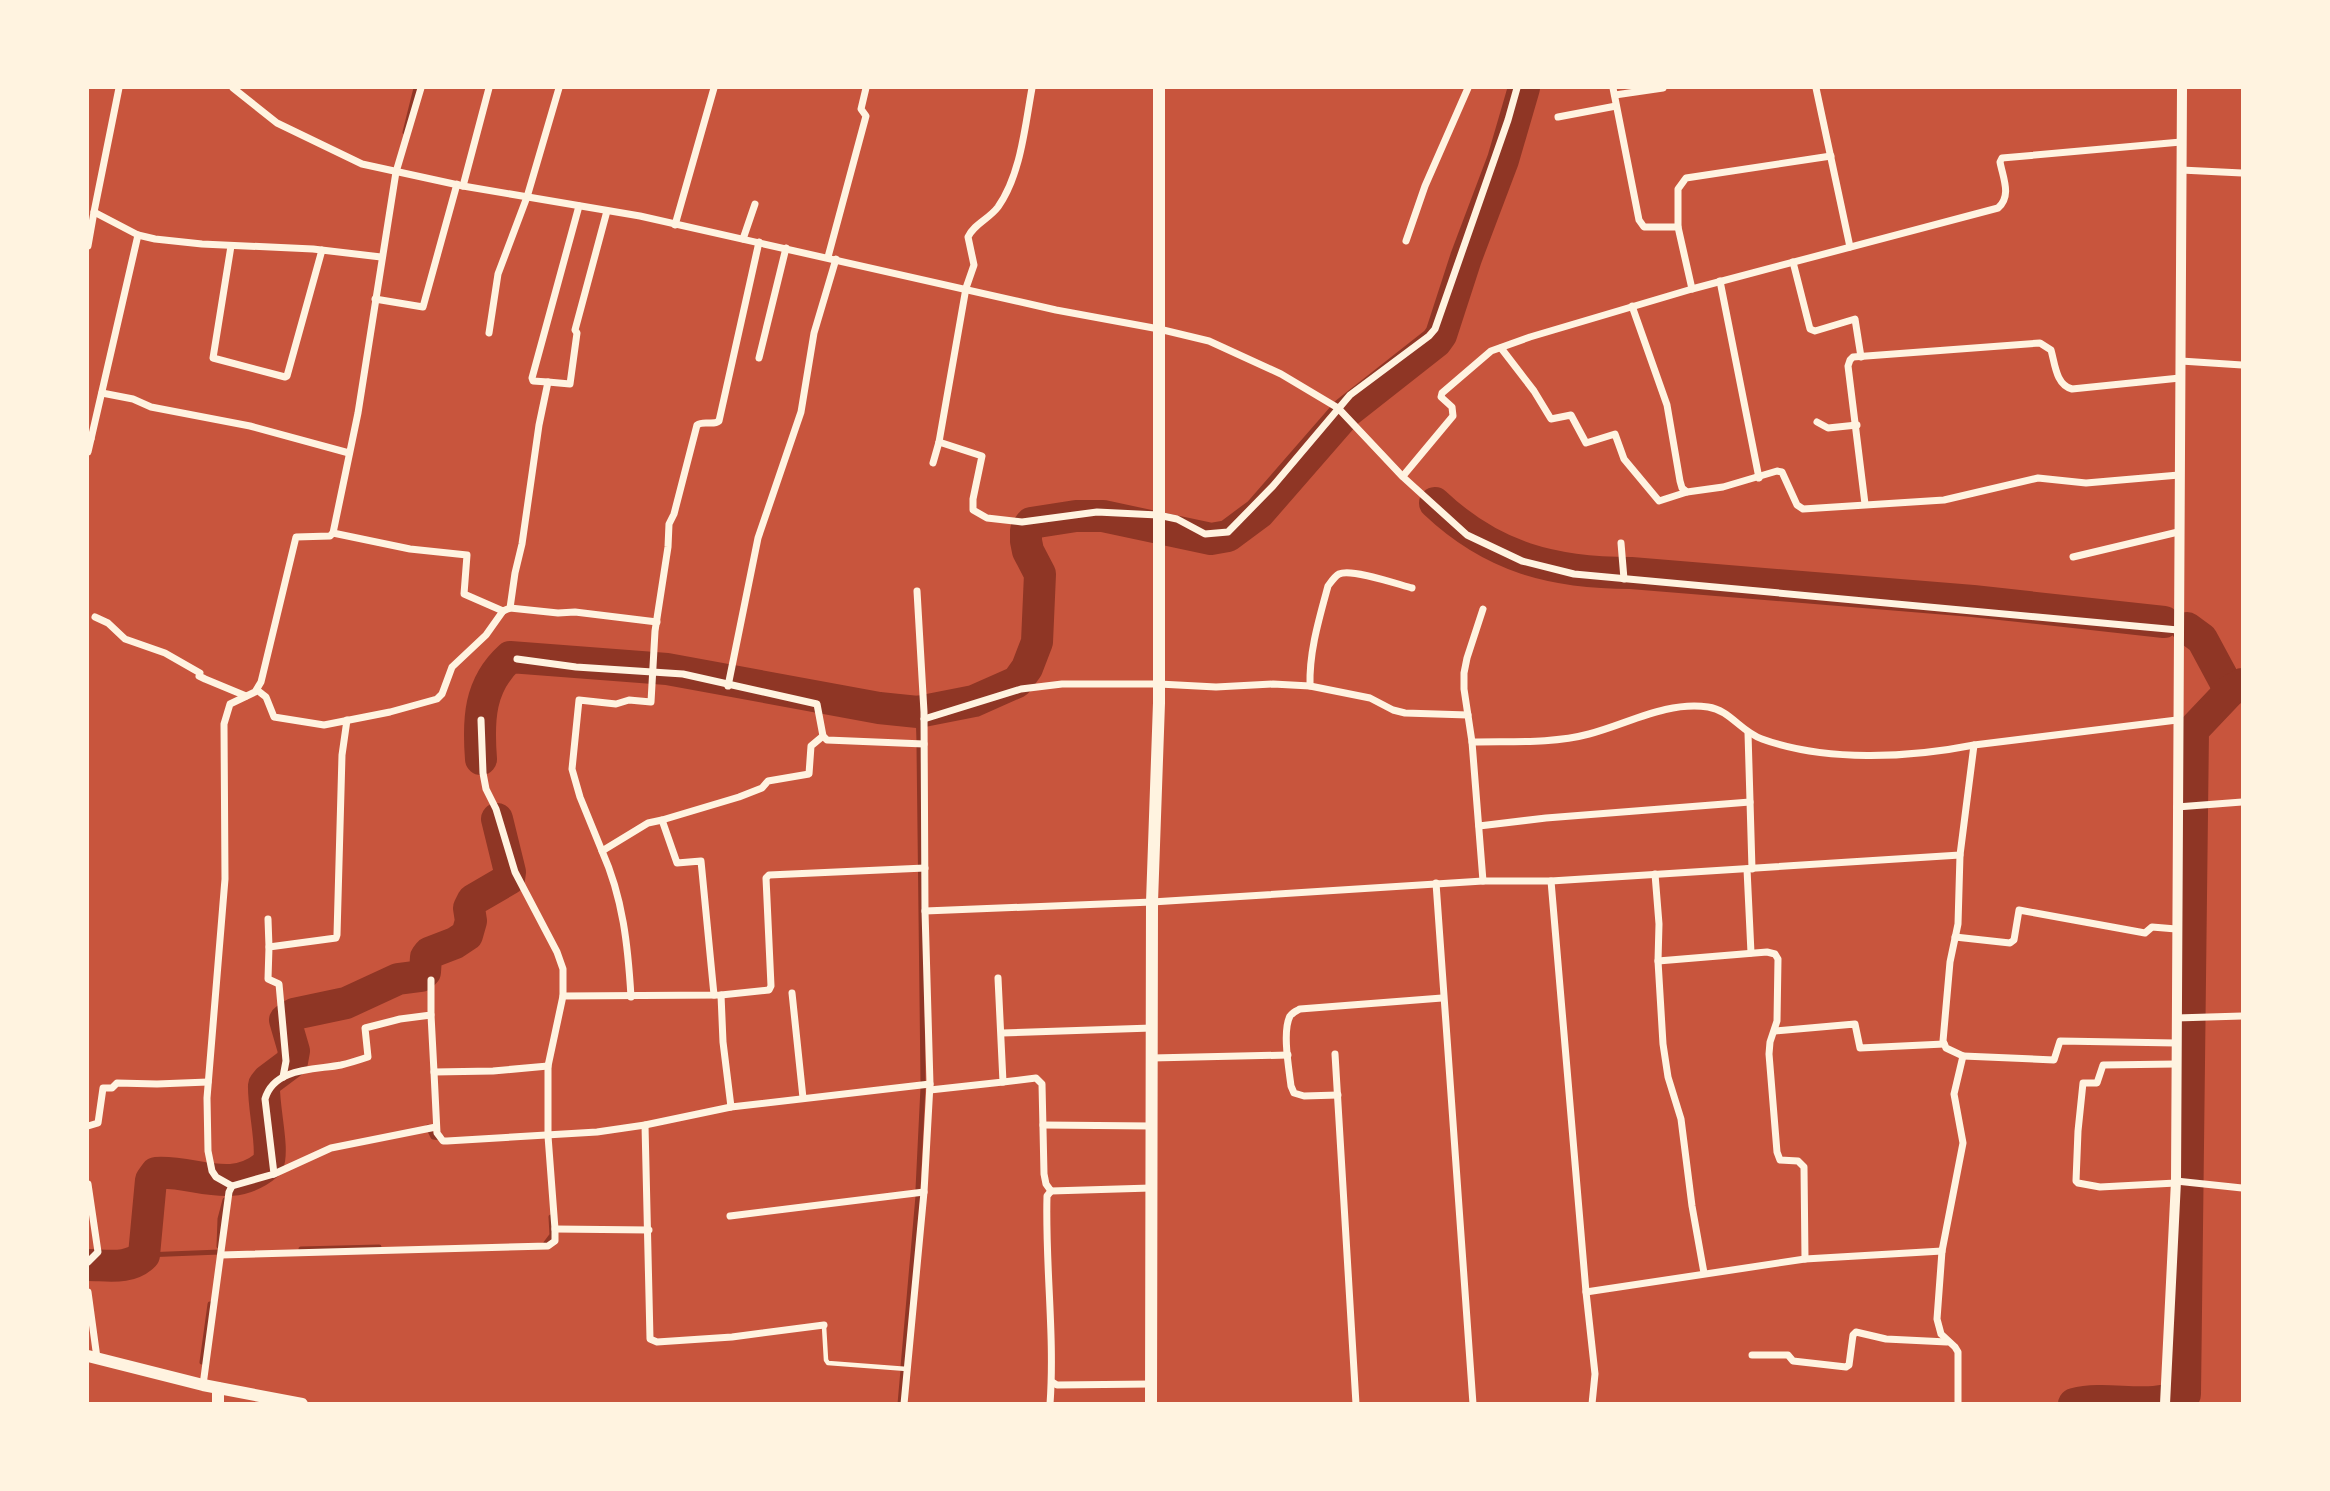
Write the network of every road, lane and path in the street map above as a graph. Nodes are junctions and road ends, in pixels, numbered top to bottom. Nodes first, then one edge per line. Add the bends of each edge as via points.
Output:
1 (119, 88) edge
2 (233, 88) edge
3 (421, 88) edge
4 (489, 88) edge
5 (559, 88) edge
6 (714, 88) edge
7 (866, 88) edge
8 (1032, 88) edge
9 (1159, 88) edge
10 (1468, 88) edge
11 (1517, 88) edge
12 (1660, 88) edge
13 (1816, 88) edge
14 (2182, 88) edge
15 (1614, 91) edge
16 (1616, 106) junction
17 (1558, 117) dead end
18 (2181, 142) junction
19 (1831, 156) junction
20 (2181, 170) junction
21 (396, 172) junction
22 (2242, 173) edge
23 (460, 185) junction
24 (527, 197) junction
25 (755, 204) dead end
26 (579, 206) junction
27 (607, 211) junction
28 (94, 212) junction
29 (675, 225) junction
30 (1678, 228) junction
31 (138, 235) junction
32 (743, 239) junction
33 (759, 242) junction
34 (1406, 242) dead end
35 (88, 246) edge
36 (231, 246) junction
37 (1850, 247) junction
38 (786, 248) junction
39 (322, 250) junction
40 (381, 257) junction
41 (832, 258) junction
42 (1793, 262) junction
43 (1720, 281) junction
44 (966, 288) junction
45 (1692, 289) junction
46 (375, 299) junction
47 (1632, 306) junction
48 (1159, 329) junction
49 (489, 332) dead end
50 (1501, 348) junction
51 (1861, 357) junction
52 (759, 358) dead end
53 (2180, 361) junction
54 (2242, 365) edge
55 (2180, 377) junction
56 (548, 382) junction
57 (102, 393) junction
58 (1342, 410) junction
59 (1817, 422) dead end
60 (1857, 425) junction
61 (90, 439) edge
62 (939, 442) junction
63 (88, 452) edge
64 (349, 453) junction
65 (933, 463) dead end
66 (1405, 474) junction
67 (2179, 474) junction
68 (1759, 478) junction
69 (1687, 492) junction
70 (1865, 504) junction
71 (1158, 522) junction
72 (2178, 532) junction
73 (333, 533) junction
74 (1621, 543) dead end
75 (2073, 557) dead end
76 (1624, 575) junction
77 (1412, 588) dead end
78 (917, 591) dead end
79 (1483, 609) dead end
80 (507, 610) junction
81 (95, 617) dead end
82 (657, 622) junction
83 (2178, 630) junction
84 (517, 659) dead end
85 (655, 669) junction
86 (729, 682) junction
87 (1159, 684) junction
88 (1310, 686) junction
89 (257, 690) junction
90 (247, 696) junction
91 (1468, 715) junction
92 (924, 716) junction
93 (347, 720) junction
94 (481, 720) dead end
95 (2177, 720) junction
96 (1748, 733) junction
97 (823, 736) junction
98 (1472, 742) junction
99 (924, 744) junction
100 (1974, 745) junction
101 (1750, 802) junction
102 (2242, 802) edge
103 (2177, 807) junction
104 (662, 820) junction
105 (1479, 826) junction
106 (601, 851) junction
107 (1959, 855) junction
108 (925, 868) junction
109 (1750, 869) junction
110 (1655, 874) junction
111 (1483, 881) junction
112 (1551, 881) junction
113 (1436, 883) junction
114 (1152, 902) junction
115 (925, 911) junction
116 (268, 919) dead end
117 (2176, 929) junction
118 (1955, 937) junction
119 (269, 947) junction
120 (1751, 953) junction
121 (1658, 961) junction
122 (998, 978) dead end
123 (430, 979) dead end
124 (792, 993) dead end
125 (718, 995) junction
126 (563, 996) junction
127 (631, 996) junction
128 (1442, 998) junction
129 (431, 1015) junction
130 (2242, 1016) edge
131 (2186, 1018) junction
132 (1152, 1028) junction
133 (1775, 1031) junction
134 (1002, 1033) junction
135 (2176, 1043) junction
136 (1944, 1044) junction
137 (1335, 1054) dead end
138 (1288, 1055) junction
139 (1963, 1056) junction
140 (1152, 1058) junction
141 (2176, 1064) junction
142 (548, 1066) junction
143 (433, 1072) junction
144 (283, 1077) junction
145 (208, 1082) junction
146 (1003, 1082) junction
147 (930, 1087) junction
148 (1338, 1095) junction
149 (803, 1098) junction
150 (731, 1107) junction
151 (645, 1125) junction
152 (1043, 1125) junction
153 (88, 1126) edge
154 (1151, 1126) junction
155 (436, 1127) junction
156 (548, 1136) junction
157 (274, 1174) junction
158 (225, 1182) junction
159 (2177, 1182) junction
160 (88, 1184) edge
161 (1151, 1188) junction
162 (2242, 1188) edge
163 (1051, 1191) junction
164 (924, 1192) junction
165 (730, 1216) dead end
166 (555, 1230) junction
167 (649, 1230) junction
168 (1942, 1251) junction
169 (221, 1255) junction
170 (1805, 1259) junction
171 (88, 1262) edge
172 (1704, 1273) junction
173 (88, 1292) edge
174 (1586, 1292) junction
175 (824, 1325) joint
176 (1948, 1342) junction
177 (1752, 1355) dead end
178 (92, 1357) edge
179 (908, 1369) junction
180 (1052, 1382) junction
181 (1151, 1384) junction
182 (202, 1385) junction
183 (218, 1388) junction
184 (218, 1404) edge
185 (302, 1404) edge
186 (904, 1404) edge
187 (1051, 1404) edge
188 (1151, 1404) edge
189 (1356, 1404) edge
190 (1473, 1404) edge
191 (1592, 1404) edge
192 (1958, 1404) edge
193 (2165, 1404) edge

1 - 28 street
2 - 21 street via 277,123 362,164
3 - 21 street
4 - 23 street
5 - 24 street
6 - 29 street
7 - 41 street via 861,109 866,116
8 - 44 street via 1012,179 998,206 968,237 974,265
9 - 48 main road
10 - 34 street
11 - 58 street via 1434,329 1350,395
12 - 15 street
13 - 19 street
14 - 18 street
15 - 16 street
16 - 17 street
16 - 30 street via 1642,225
18 - 20 street
18 - 37 street via 2002,158 2007,195 1998,208
19 - 30 street via 1686,178 1678,189
19 - 37 street
20 - 22 street
20 - 53 street
21 - 23 street
21 - 40 street
23 - 24 street
23 - 46 street via 423,307
24 - 26 street
24 - 49 street via 498,275
25 - 32 street
26 - 27 street
26 - 56 street via 532,378
27 - 29 street
27 - 56 street via 575,330 570,384
28 - 31 street
28 - 35 street
29 - 32 street
30 - 45 street
31 - 36 street
31 - 57 street
32 - 33 street
33 - 38 street
33 - 82 street via 719,421 697,425 670,520
36 - 39 street
36 - 39 street via 212,356 285,377
37 - 42 street
38 - 41 street
38 - 52 street
39 - 40 street
40 - 46 street
41 - 44 street
41 - 86 street via 801,412 758,538
42 - 43 street
42 - 51 street via 1810,329 1855,319
43 - 45 street
43 - 68 street
44 - 48 street
44 - 62 street
45 - 47 street
46 - 64 street
47 - 50 street
47 - 69 street via 1667,405 1679,481
48 - 58 street via 1209,341
48 - 71 main road
50 - 66 street via 1491,351 1442,393 1453,416
50 - 69 street via 1551,419 1571,415 1586,443 1615,434 1624,459 1659,501
51 - 55 street via 2039,343 2050,350 2065,387
51 - 60 street via 1850,360 1848,366
53 - 54 street
53 - 55 street
55 - 67 street
56 - 80 street
57 - 61 street
57 - 64 street
58 - 66 street
58 - 71 street via 1228,532 1205,534 1177,519
59 - 60 street via 1828,428
60 - 70 street
61 - 63 street
62 - 65 street
62 - 71 street via 982,456 973,510 987,518 1022,522 1097,512
64 - 73 street
66 - 76 street via 1453,524 1484,545 1546,568
67 - 70 street via 2086,483 2038,478 1944,500
67 - 72 street
68 - 69 street
68 - 70 street via 1782,472 1801,509
71 - 87 main road
72 - 75 street
72 - 83 street
73 - 80 street via 467,555 464,594
73 - 89 street via 296,537
74 - 76 street
76 - 83 street
77 - 88 street via 1351,573 1340,573 1332,580 1309,668
78 - 92 street
79 - 91 street via 1464,673
80 - 82 street
80 - 93 street via 452,667 436,699
81 - 90 street via 125,639 164,653 199,676
82 - 85 street
83 - 95 street
84 - 85 street via 576,667
85 - 86 street
85 - 106 street via 650,703 579,700 572,769
86 - 97 street via 817,704
87 - 88 street
87 - 92 street via 1062,684
87 - 114 main road
88 - 91 street via 1370,698 1405,713
89 - 90 street
89 - 93 street via 267,697 274,717 318,725
90 - 145 street via 234,701 224,724 225,879
91 - 98 street
92 - 99 street
93 - 119 street via 336,938
94 - 126 street via 486,789 515,872 557,952 563,969
95 - 100 street
95 - 103 street
96 - 98 street via 1722,711 1691,707 1660,710 1563,739
96 - 100 street via 1805,750 1869,755 1930,753
96 - 101 street
97 - 99 street via 827,740
97 - 104 street via 811,746 809,775 768,780 762,788 739,797
98 - 105 street
99 - 108 street
100 - 107 street
101 - 105 street
101 - 109 street
102 - 103 street
103 - 117 street
104 - 106 street via 648,823
104 - 125 street via 677,863 701,861
105 - 111 street
106 - 127 street via 621,907
107 - 109 street
107 - 118 street
108 - 115 street
108 - 125 street via 769,875 771,986 769,990
109 - 110 street
109 - 120 street
110 - 112 street
110 - 121 street
111 - 112 street
111 - 113 street
112 - 174 street
113 - 114 street
113 - 128 street
114 - 115 street
114 - 132 main road
115 - 147 street
116 - 119 street
117 - 118 street via 2151,927 2146,933 2020,910 2010,943
117 - 131 street
118 - 136 street
119 - 144 street via 268,979 279,984 286,1060
120 - 121 street
120 - 133 street via 1775,954 1779,962
121 - 172 street via 1663,1044 1681,1119
122 - 134 street
123 - 129 street
124 - 149 street
125 - 127 street
125 - 150 street
126 - 127 street
126 - 142 street
128 - 138 street via 1300,1009 1290,1016
128 - 190 street
129 - 143 street
129 - 144 street via 365,1028 368,1057
130 - 131 street
131 - 135 street
132 - 134 street
132 - 140 main road
133 - 136 street via 1855,1024 1860,1048
133 - 170 street via 1769,1054 1777,1152 1780,1160 1798,1161 1804,1167
134 - 146 street
135 - 139 street via 2060,1041 2054,1060
135 - 141 street
136 - 139 street
137 - 148 street
138 - 140 street
138 - 148 street via 1294,1093
139 - 168 street via 1954,1094 1963,1143
140 - 154 main road
141 - 159 street
141 - 159 street via 2104,1065 2097,1083 2083,1083 2077,1182 2100,1187
142 - 143 street
142 - 156 street
143 - 155 street
144 - 157 street via 265,1099
145 - 153 street via 117,1083 103,1088 98,1123
145 - 158 street via 209,1162
146 - 147 street
146 - 152 street via 1036,1078 1042,1084
147 - 149 street
147 - 164 street
148 - 189 street
149 - 150 street
150 - 151 street
151 - 156 street
151 - 167 street
152 - 154 street
152 - 163 street via 1044,1174
154 - 161 main road
155 - 156 street via 443,1141
155 - 157 street via 331,1148
156 - 166 street
157 - 158 street
158 - 169 street via 228,1199
159 - 162 street
159 - 193 street
160 - 171 street via 98,1252
161 - 163 street
161 - 181 main road
163 - 180 street via 1046,1219
164 - 165 street
164 - 179 street
166 - 167 street
166 - 169 street via 555,1241 548,1246
167 - 175 street via 650,1339 732,1337
168 - 170 street
168 - 176 street via 1937,1319
169 - 182 street
170 - 172 street
172 - 174 street
173 - 178 street
174 - 191 street via 1595,1374
175 - 179 lane via 828,1363
176 - 177 street via 1886,1339 1856,1332 1846,1367 1793,1361 1788,1355
176 - 192 street via 1959,1358
178 - 182 main road
179 - 186 street
180 - 181 street
180 - 187 street
181 - 188 main road
182 - 183 main road
183 - 184 main road
183 - 185 main road

